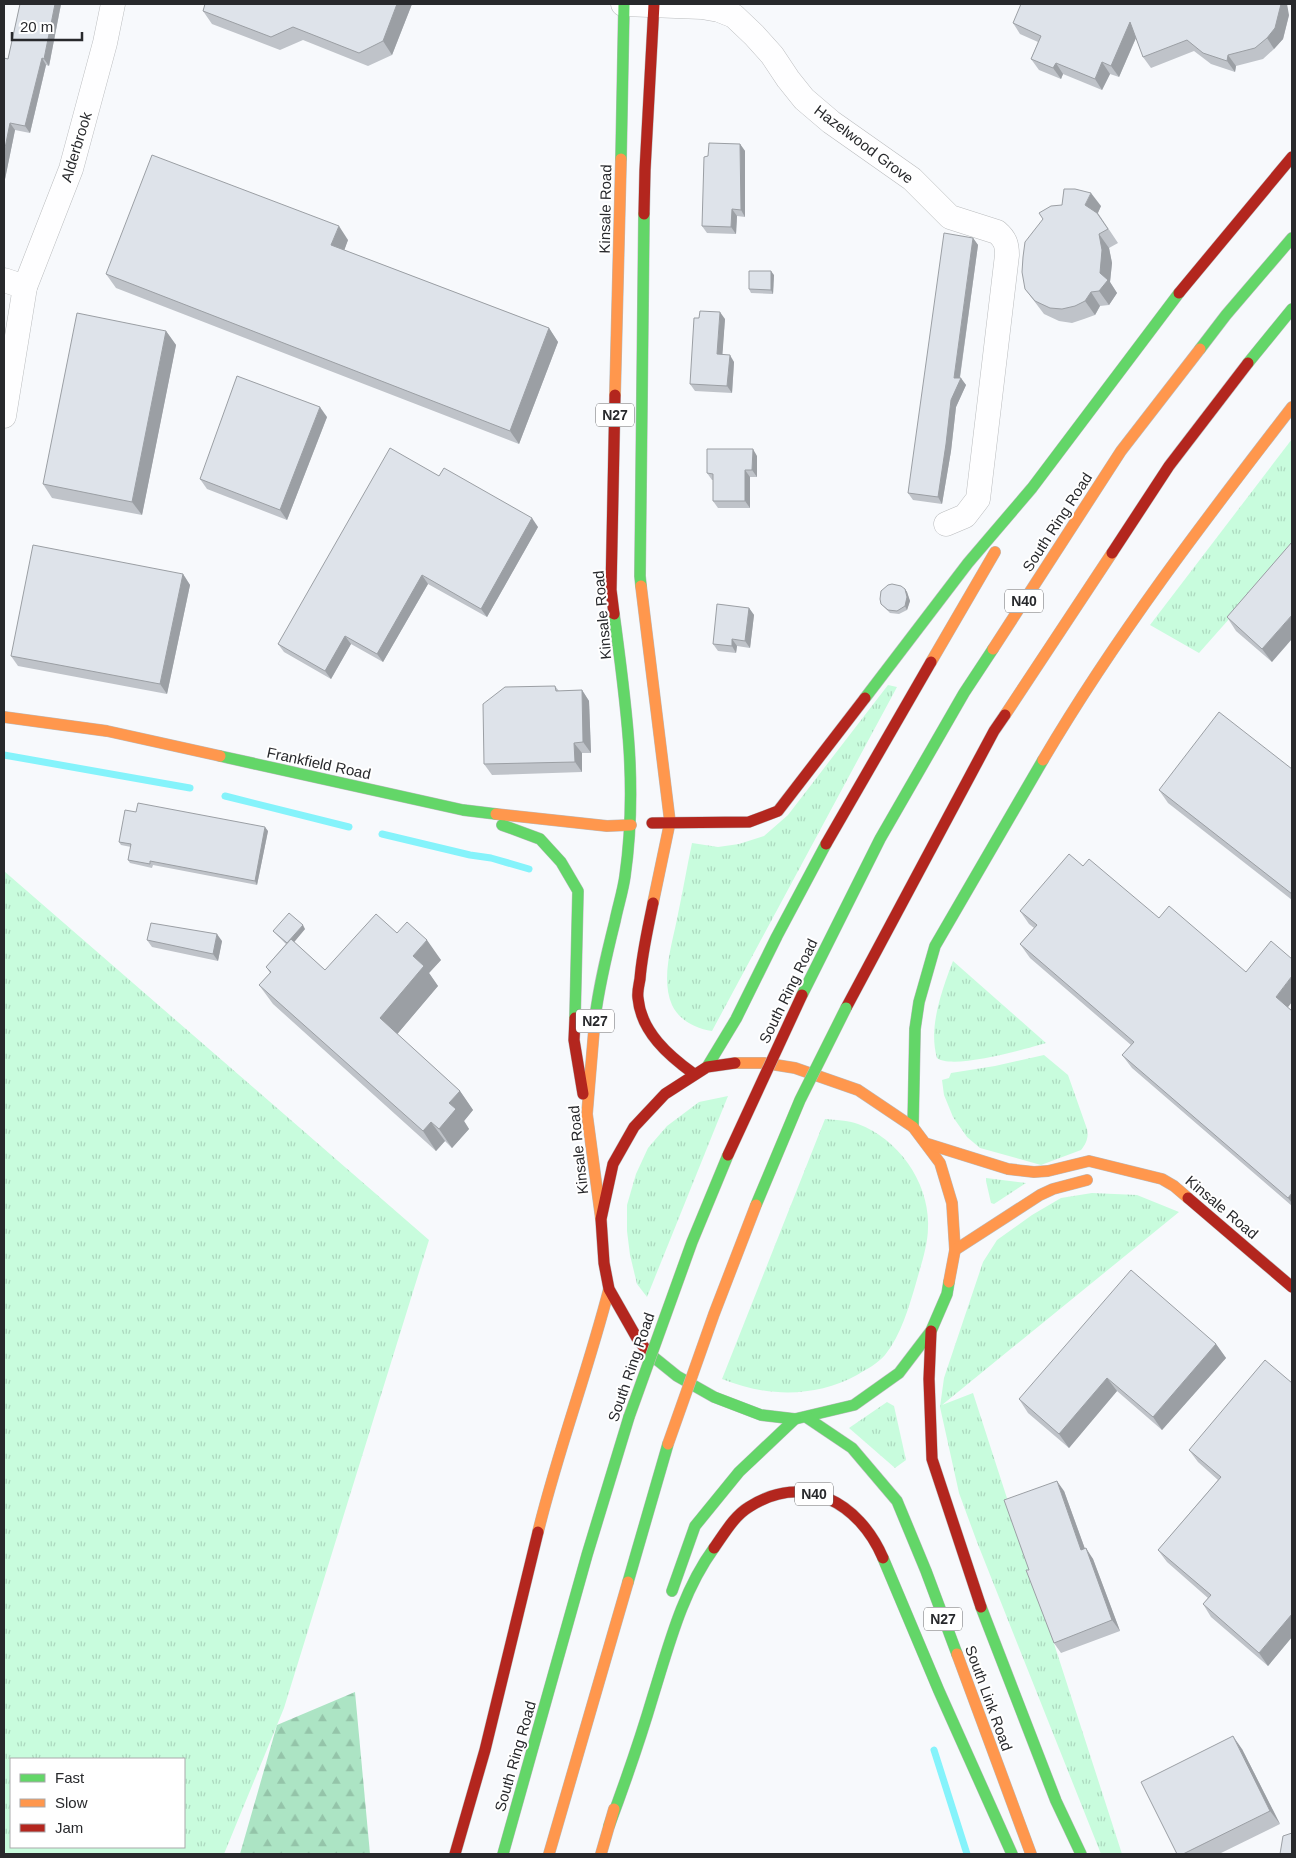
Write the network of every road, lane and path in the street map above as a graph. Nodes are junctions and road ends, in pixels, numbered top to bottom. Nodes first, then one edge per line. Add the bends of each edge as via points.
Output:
1 (113, 4) edge
2 (623, 4) edge
3 (654, 5) edge
4 (1292, 157) edge
5 (1292, 238) edge
6 (15, 284) edge
7 (1292, 309) edge
8 (1292, 407) edge
9 (4, 416) edge
10 (1032, 488) junction
11 (946, 524) dead end
12 (4, 717) edge
13 (463, 810) junction
14 (670, 822) junction
15 (630, 825) junction
16 (707, 1068) junction
17 (694, 1074) junction
18 (587, 1114) junction
19 (913, 1126) junction
20 (928, 1144) junction
21 (1122, 1170) junction
22 (601, 1219) junction
23 (954, 1250) junction
24 (1292, 1287) edge
25 (609, 1289) junction
26 (932, 1330) junction
27 (800, 1418) junction
28 (669, 1601) dead end
29 (658, 1640) dead end
30 (609, 1826) junction
31 (455, 1854) edge
32 (503, 1854) edge
33 (549, 1854) edge
34 (601, 1854) edge
35 (1012, 1854) edge
36 (1031, 1854) edge
37 (1081, 1854) edge

1 - 6 street, Alderbrook via 71,169
2 - 3 street, Hazelwood Grove
2 - 15 main road, Kinsale Road / N27 via 611,590 627,711 632,782
3 - 11 street, Hazelwood Grove via 702,7 734,16 772,55 804,99 831,122 912,179 950,216 997,232 1003,238 1007,254 978,499 965,516
3 - 14 main road, N27 via 645,170 640,576
4 - 10 main road via 1177,295
5 - 32 main road, South Ring Road / N40, bridge via 1226,314 1121,451 991,651 880,839 802,995 714,1187 671,1299 587,1555
6 - 9 street, Alderbrook
7 - 33 main road, bridge via 1169,466 994,731 800,1099 701,1346 668,1444
8 - 19 main road via 1149,596 1070,714 935,946 915,1029
10 - 14 main road, Frankfield Road via 968,563 778,811 749,822
10 - 16 main road via 838,822 736,1019
12 - 13 main road, Frankfield Road via 107,731
13 - 15 main road, Frankfield Road via 607,826
13 - 18 main road via 540,839 561,862 578,891 574,1040
14 - 15 main road, Frankfield Road
14 - 17 main road, N27 via 642,953 638,999 646,1026 664,1051
15 - 18 main road, Kinsale Road / N27 via 625,878 599,987
16 - 17 main road, N27
16 - 19 main road, N27 via 735,1063 795,1068 858,1090
17 - 22 main road, N27 via 665,1094 634,1127 613,1164
18 - 22 main road, Kinsale Road / N27
19 - 20 main road, N27
20 - 21 main road, Kinsale Road via 1014,1170 1048,1171 1089,1161
20 - 23 main road, N27 via 940,1162 952,1203
21 - 23 main road via 1040,1195
21 - 24 main road, Kinsale Road via 1151,1175 1174,1186
22 - 25 main road, N27
23 - 26 main road, N27 via 947,1294
25 - 27 main road, N27 via 638,1340 653,1358 677,1376 714,1397 761,1415
25 - 31 main road via 595,1345 546,1501 485,1750
26 - 27 main road, N27 via 899,1373 862,1400 854,1405
26 - 37 main road, South Link Road / N27 via 929,1379 932,1459 977,1596 1056,1801
27 - 28 main road via 738,1472 695,1526
27 - 36 main road, South Link Road / N27 via 852,1448 897,1501 926,1570
29 - 30 main road
30 - 34 main road
30 - 35 main road, N40 via 677,1623 701,1566 721,1536 747,1508 769,1498 801,1492 821,1495 849,1511 871,1537

